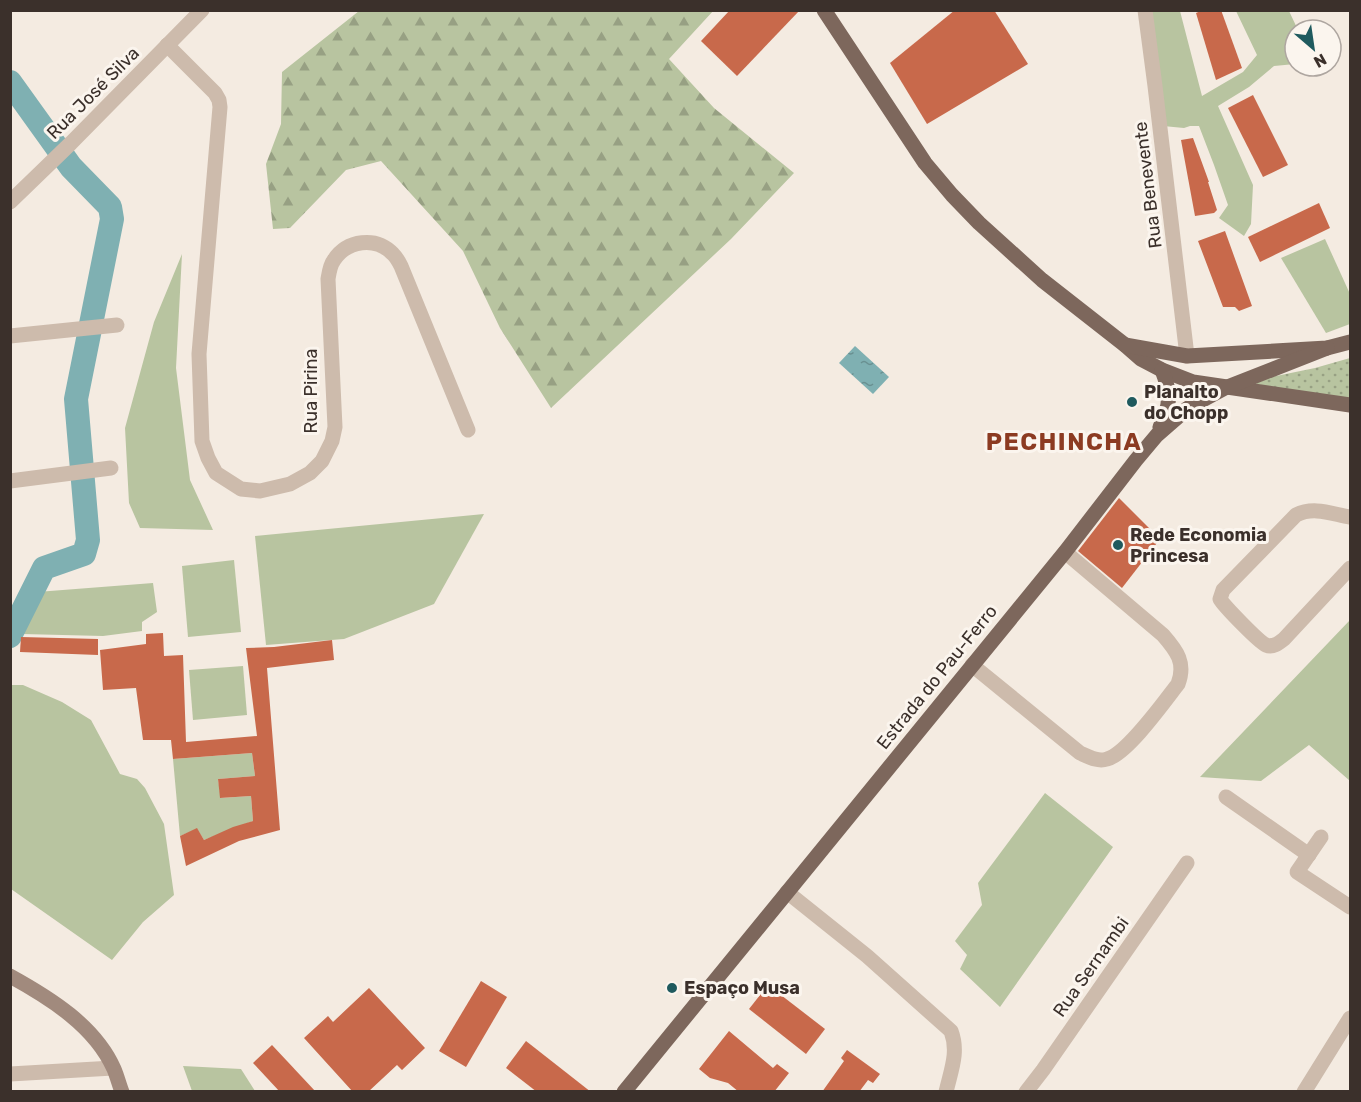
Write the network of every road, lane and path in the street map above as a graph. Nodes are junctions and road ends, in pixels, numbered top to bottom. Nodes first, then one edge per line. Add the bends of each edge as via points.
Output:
1 (202, 10) edge
2 (824, 10) edge
3 (1145, 10) edge
4 (167, 45) junction
5 (10, 202) edge
6 (117, 326) dead end
7 (10, 336) edge
8 (1350, 342) edge
9 (1125, 345) junction
10 (1327, 348) junction
11 (1188, 356) junction
12 (1162, 370) junction
13 (1224, 388) junction
14 (1350, 405) edge
15 (468, 430) dead end
16 (1157, 435) junction
17 (111, 468) dead end
18 (10, 481) edge
19 (1350, 517) edge
20 (1065, 552) junction
21 (1350, 568) edge
22 (972, 665) junction
23 (1226, 797) dead end
24 (1321, 837) dead end
25 (1309, 855) junction
26 (1187, 863) dead end
27 (787, 892) junction
28 (1350, 907) edge
29 (10, 976) edge
30 (1350, 1018) edge
31 (113, 1068) junction
32 (10, 1074) edge
33 (122, 1092) edge
34 (624, 1092) edge
35 (946, 1092) edge
36 (1026, 1092) edge
37 (1304, 1092) edge

1 - 4 street, Rua José Silva
2 - 9 main road via 924,163 952,195 1042,280
3 - 11 street, Rua Benevente
4 - 5 street, Rua José Silva
4 - 15 street, Rua Pirina via 214,93 220,107 199,354 202,441 216,473 241,489 260,491 290,484 322,461 335,427 328,279 333,261 344,249 361,242 385,248 401,266
6 - 7 street
8 - 10 main road
9 - 11 main road
9 - 12 main road
10 - 11 main road
10 - 13 main road, Estrada do Pau-Ferro
12 - 13 main road
12 - 16 main road via 1168,386 1168,412
13 - 14 main road
13 - 16 main road, Estrada do Pau-Ferro via 1188,408
16 - 20 main road, Estrada do Pau-Ferro
17 - 18 street
19 - 21 street via 1313,510 1296,515 1223,590 1220,599 1260,640 1272,646 1284,639
20 - 22 main road, Estrada do Pau-Ferro
20 - 22 street via 1163,635 1181,661 1178,684 1133,740 1106,760 1080,753
22 - 27 main road, Estrada do Pau-Ferro
23 - 25 street
24 - 25 street
25 - 28 street via 1297,872
26 - 36 street, Rua Sernambi
27 - 34 main road, Estrada do Pau-Ferro
27 - 35 street via 951,1031 955,1055
29 - 31 street via 72,1016 96,1041
30 - 37 street
31 - 32 street
31 - 33 street

